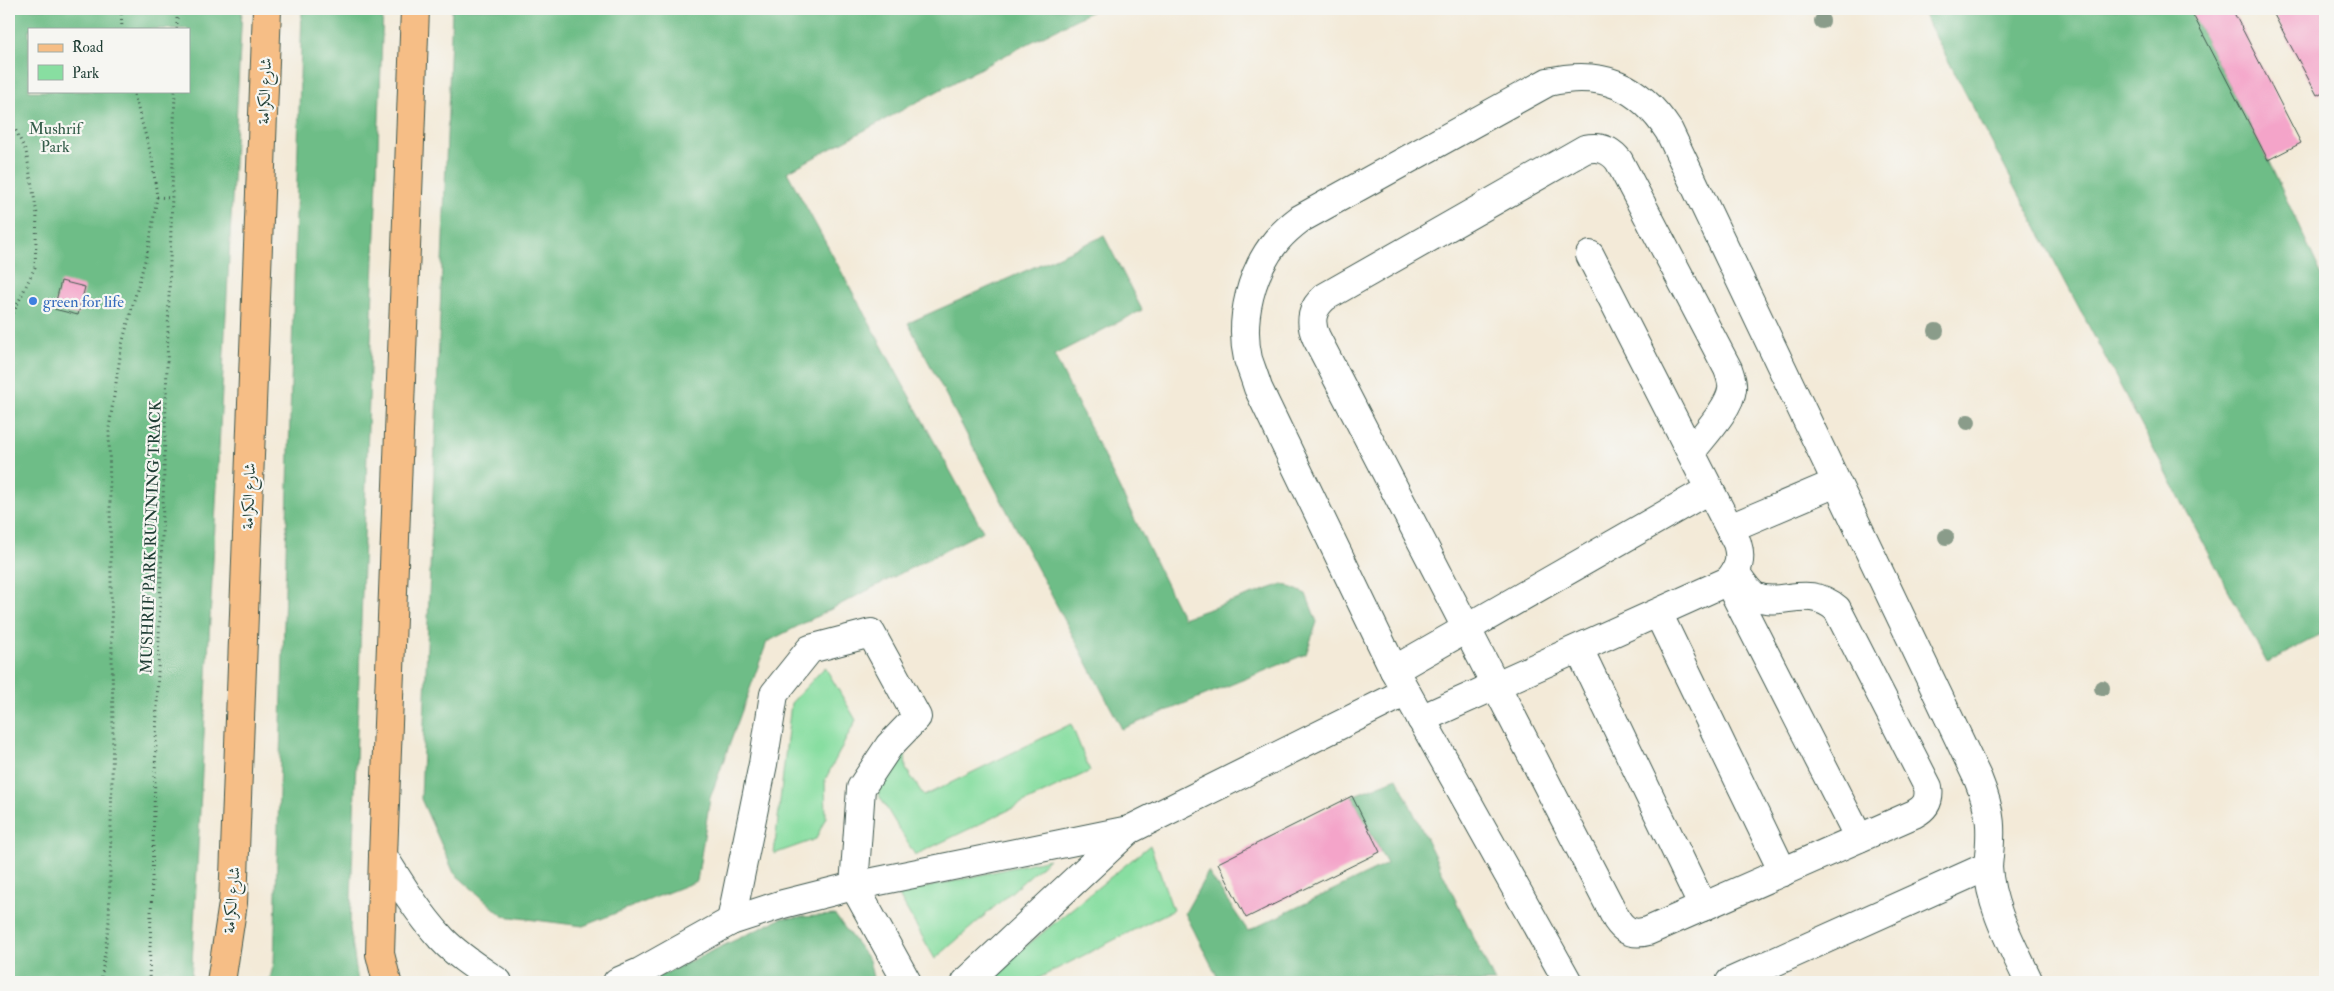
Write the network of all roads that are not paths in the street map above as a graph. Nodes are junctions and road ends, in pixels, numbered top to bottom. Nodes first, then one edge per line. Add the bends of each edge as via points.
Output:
1 (267, 9) edge
2 (415, 9) edge
3 (1590, 255) dead end
4 (1691, 452) junction
5 (1836, 483) junction
6 (1710, 489) junction
7 (1730, 528) junction
8 (1732, 576) junction
9 (1658, 612) junction
10 (1465, 629) junction
11 (1579, 649) junction
12 (1400, 681) junction
13 (1495, 686) junction
14 (1421, 720) junction
15 (1129, 830) junction
16 (1859, 838) junction
17 (383, 856) junction
18 (1988, 866) junction
19 (1783, 872) junction
20 (854, 886) junction
21 (1703, 907) junction
22 (731, 921) junction
23 (221, 982) edge
24 (387, 982) edge
25 (498, 982) edge
26 (617, 982) edge
27 (907, 982) edge
28 (966, 982) edge
29 (1568, 982) edge
30 (1730, 982) edge
31 (2028, 982) edge

1 - 23 main road, شارع الكرامة via 233,903
2 - 17 main road
3 - 4 lane
4 - 6 lane
4 - 10 lane via 1725,408 1732,379 1619,161 1608,150 1600,147 1584,149 1325,296 1314,311 1312,329
5 - 7 lane
5 - 12 lane via 1658,114 1644,100 1608,80 1582,77 1548,82 1300,218 1277,240 1260,266 1249,296 1245,326 1247,350 1258,388
5 - 18 lane via 1986,800 1991,822
6 - 7 lane
6 - 10 lane
7 - 8 lane via 1740,552 1739,563
8 - 9 lane
8 - 16 lane
8 - 16 lane via 1761,598 1811,597 1829,602 1836,609 1928,787 1927,803 1921,810
9 - 11 lane
9 - 19 lane
10 - 12 lane
10 - 13 lane
11 - 13 lane
11 - 21 lane
12 - 14 lane
12 - 15 lane
13 - 14 lane
13 - 21 lane via 1622,928 1640,934
14 - 29 lane
15 - 20 lane
15 - 28 lane
16 - 19 lane
17 - 24 main road via 380,954
17 - 25 lane via 443,940
18 - 30 lane
18 - 31 lane via 1989,886 1995,905
19 - 21 lane
20 - 22 lane
20 - 22 lane via 861,788 888,746 917,718 871,633 810,650 774,694
20 - 27 lane
22 - 26 lane

